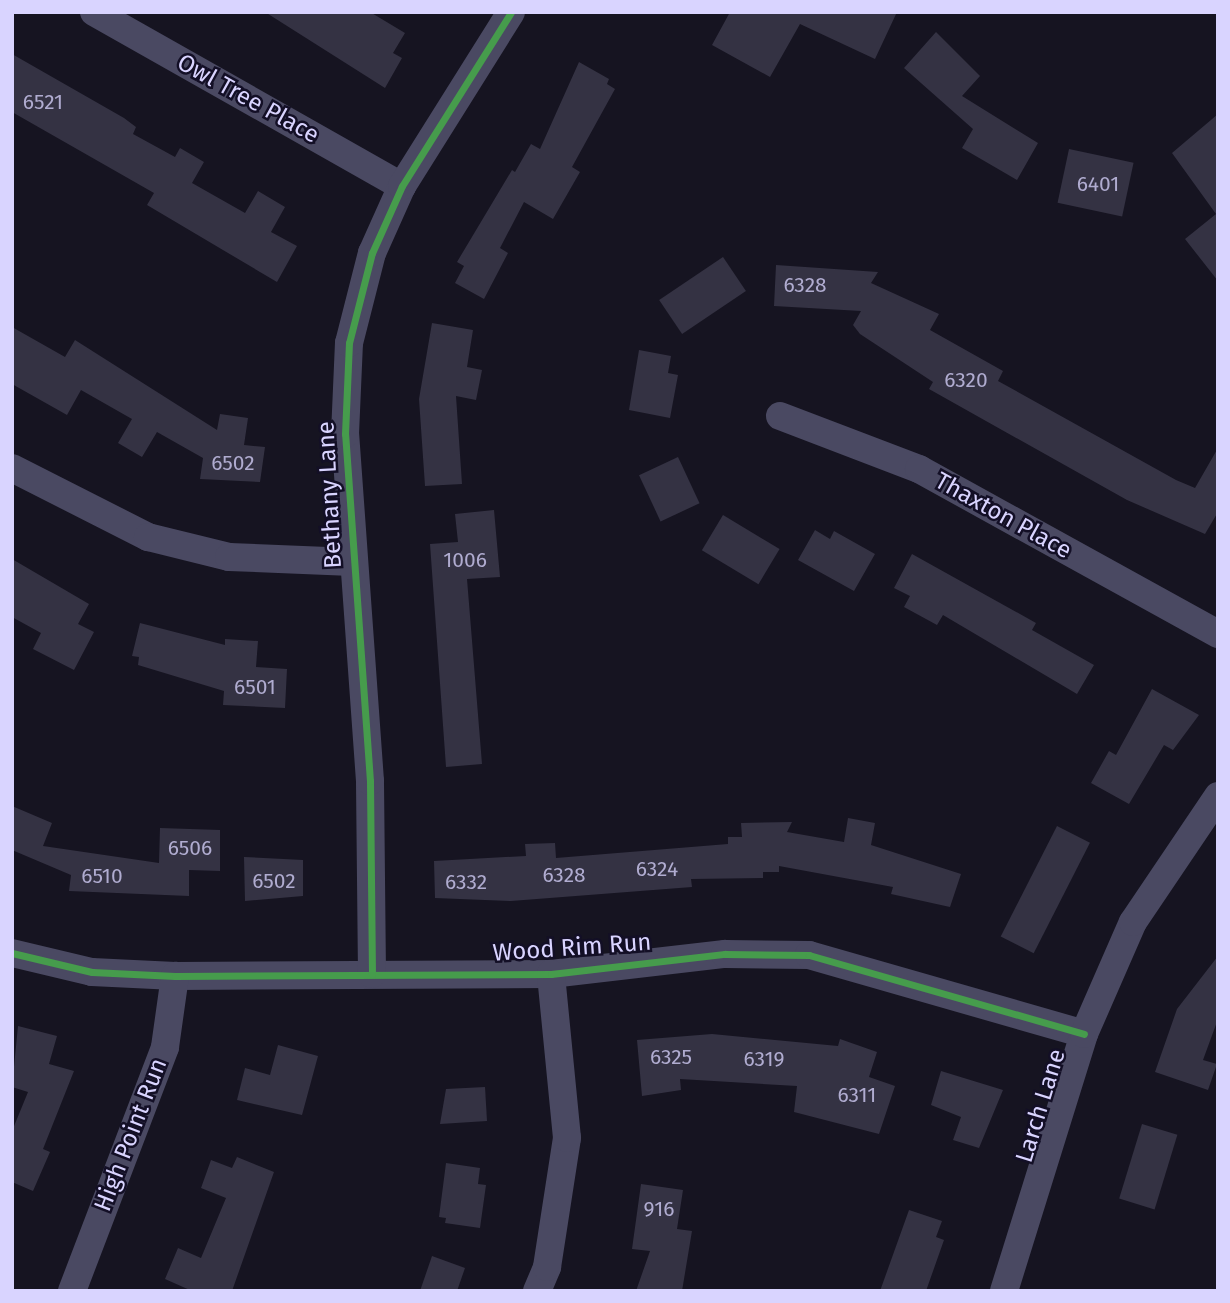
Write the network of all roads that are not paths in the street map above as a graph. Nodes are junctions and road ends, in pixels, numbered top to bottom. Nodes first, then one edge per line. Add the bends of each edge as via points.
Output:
1 (94, 12) edge
2 (511, 12) edge
3 (402, 186) junction
4 (780, 416) dead end
5 (12, 468) edge
6 (352, 562) junction
7 (1218, 634) edge
8 (1218, 796) edge
9 (12, 953) edge
10 (372, 974) junction
11 (551, 975) junction
12 (175, 976) junction
13 (1084, 1034) junction
14 (72, 1291) edge
15 (537, 1291) edge
16 (1004, 1291) edge

1 - 3 street, Owl Tree Place
2 - 3 street, Bethany Lane
3 - 6 street, Bethany Lane via 372,253 349,343 345,434
4 - 7 street, Thaxton Place via 919,469
5 - 6 street via 148,537 229,557
6 - 10 street, Bethany Lane via 370,781
8 - 13 street, Larch Lane via 1133,922
9 - 12 street, Wood Rim Run via 92,972
10 - 11 street, Wood Rim Run
10 - 12 street, Wood Rim Run
11 - 13 street, Wood Rim Run via 725,954 809,955
11 - 15 street via 568,1138 547,1267
12 - 14 street, High Point Run via 165,1047
13 - 16 street, Larch Lane

